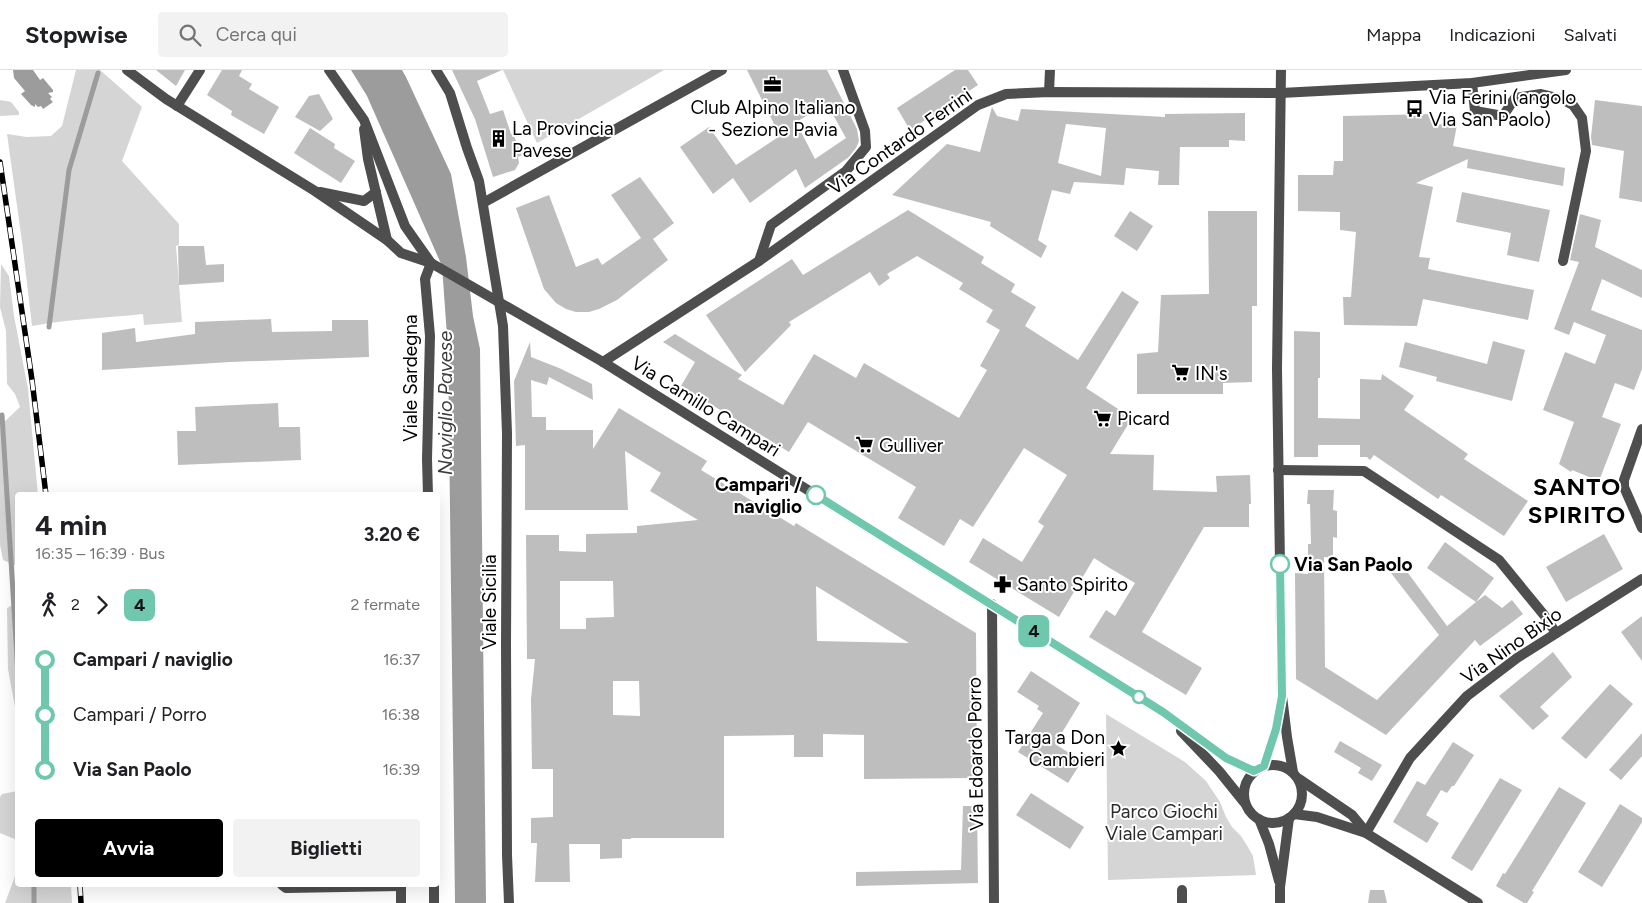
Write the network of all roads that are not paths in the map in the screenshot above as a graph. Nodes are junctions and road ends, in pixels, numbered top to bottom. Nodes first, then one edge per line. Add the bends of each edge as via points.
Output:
1 (127, 70) edge
2 (200, 70) edge
3 (329, 70) edge
4 (436, 70) edge
5 (722, 70) edge
6 (843, 70) edge
7 (1050, 70) edge
8 (1281, 70) edge
9 (1566, 70) edge
10 (1535, 72) edge
11 (1472, 83) junction
12 (1049, 92) junction
13 (1282, 93) junction
14 (177, 106) junction
15 (364, 120) junction
16 (315, 191) junction
17 (376, 192) junction
18 (483, 203) junction
19 (387, 240) junction
20 (759, 261) junction
21 (1563, 261) dead end
22 (431, 263) junction
23 (499, 302) junction
24 (603, 362) junction
25 (1642, 429) edge
26 (1278, 470) junction
27 (428, 492) edge
28 (1642, 528) edge
29 (1642, 579) edge
30 (992, 604) junction
31 (1556, 634) junction
32 (1282, 696) junction
33 (1163, 712) junction
34 (1264, 766) junction
35 (1254, 771) junction
36 (1296, 776) junction
37 (1245, 802) junction
38 (1292, 816) junction
39 (1259, 819) junction
40 (1366, 833) junction
41 (285, 887) edge
42 (344, 887) edge
43 (401, 887) edge
44 (434, 887) edge
45 (1280, 887) junction
46 (1182, 890) dead end
47 (401, 903) edge
48 (434, 903) edge
49 (509, 903) edge
50 (994, 903) edge
51 (1182, 903) edge
52 (1280, 903) edge
53 (1478, 903) edge

1 - 14 street
2 - 14 street
3 - 15 street
4 - 18 street, Viale Sicilia via 450,93
5 - 18 street
6 - 20 street via 865,130 866,146 846,171 771,225
7 - 12 street
8 - 13 street
9 - 10 street, Via Contardo Ferrini
10 - 11 street, Via Contardo Ferrini
11 - 13 street, Via Contardo Ferrini
11 - 21 street via 1475,111 1503,116 1515,98 1541,94 1574,105 1582,118 1586,151
12 - 13 street, Via Contardo Ferrini
12 - 20 street, Via Contardo Ferrini via 1006,94 978,105
13 - 26 street via 1277,317
14 - 16 street
15 - 17 street via 364,140
15 - 22 street via 405,226
16 - 17 street via 364,201
16 - 19 street
17 - 19 street
18 - 23 street, Viale Sicilia
19 - 22 street via 401,253
20 - 24 street, Via Contardo Ferrini
22 - 23 street, Via Camillo Campari
22 - 27 street, Viale Sardegna via 425,279 430,336
23 - 24 street, Via Camillo Campari
23 - 49 street, Viale Sicilia via 503,326 507,433
24 - 30 street, Via Camillo Campari
25 - 28 street via 1624,487
26 - 31 street via 1364,471 1499,560
26 - 32 street
29 - 31 street, Via Nino Bixio
30 - 33 street, Via Camillo Campari
30 - 50 street, Via Edoardo Porro
31 - 40 street, Via Nino Bixio via 1517,658 1467,696 1410,758
32 - 34 street
32 - 36 street
33 - 35 street, Via Camillo Campari via 1226,758
33 - 37 street, Via Camillo Campari
34 - 35 street
34 - 36 street via 1276,764
35 - 37 street via 1247,780
36 - 38 street via 1302,788 1302,798
36 - 40 street via 1352,815
37 - 39 street
38 - 39 street via 1269,823
38 - 40 street via 1317,817
38 - 45 street
39 - 45 street
40 - 53 street
41 - 42 street
43 - 47 street
44 - 48 street
45 - 52 street
46 - 51 street

